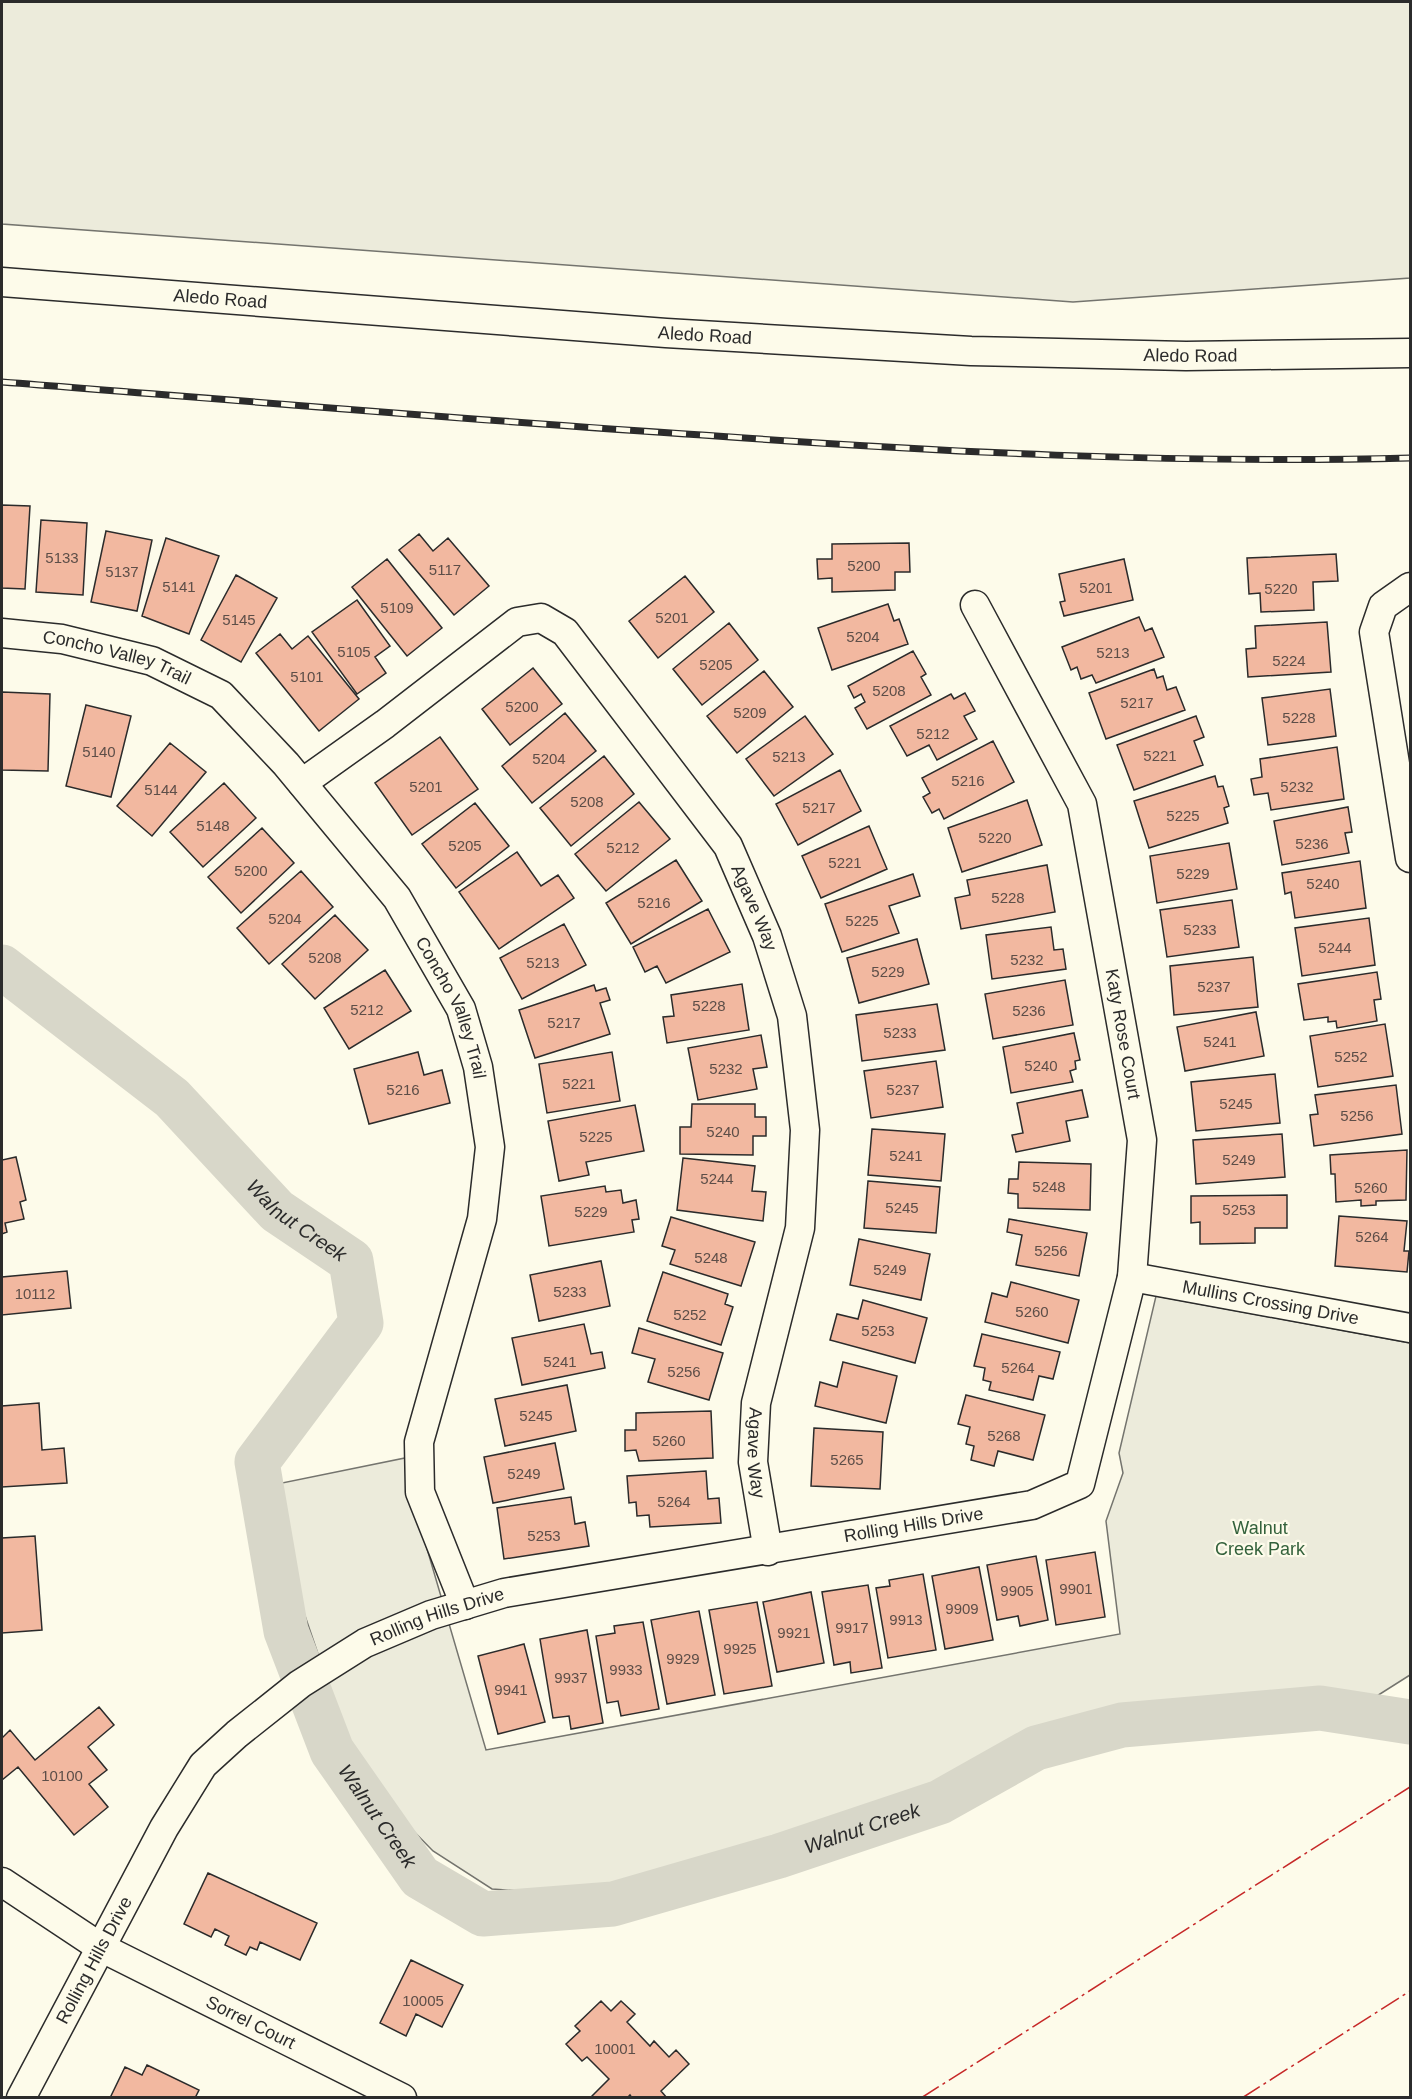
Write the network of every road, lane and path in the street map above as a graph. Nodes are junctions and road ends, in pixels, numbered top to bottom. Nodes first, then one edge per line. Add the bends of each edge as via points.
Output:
1 (2, 282) edge
2 (1410, 353) edge
3 (1410, 587) edge
4 (975, 605) dead end
5 (2, 633) edge
6 (302, 783) junction
7 (1410, 858) edge
8 (1132, 1277) junction
9 (1410, 1328) edge
10 (1080, 1484) joint
11 (768, 1551) junction
12 (465, 1605) junction
13 (2, 1882) edge
14 (100, 1947) junction
15 (21, 2097) edge
16 (402, 2097) edge

1 - 2 street, Aledo Road via 666,333 970,351 1186,356
3 - 7 street via 1383,606 1374,632
4 - 8 street, Katy Rose Court via 1082,804 1142,1140
5 - 6 street, Concho Valley Trail via 62,639 152,660 221,695
6 - 11 street, Agave Way via 517,622 541,618 565,632 728,846 767,936 792,1016 805,1130 800,1228 756,1403 753,1462
6 - 12 street, Concho Valley Trail via 397,898 461,1009 478,1067 490,1147 482,1219 419,1442 420,1492
8 - 9 street, Mullins Crossing Drive
8 - 10 street, Katy Rose Court
10 - 11 street, Rolling Hills Drive via 1032,1505
11 - 12 street, Rolling Hills Drive via 504,1593
12 - 14 street, Rolling Hills Drive via 431,1615 365,1644 300,1684 237,1734 198,1774
13 - 14 street, Sorrel Court
14 - 15 street, Rolling Hills Drive
14 - 16 street, Sorrel Court

